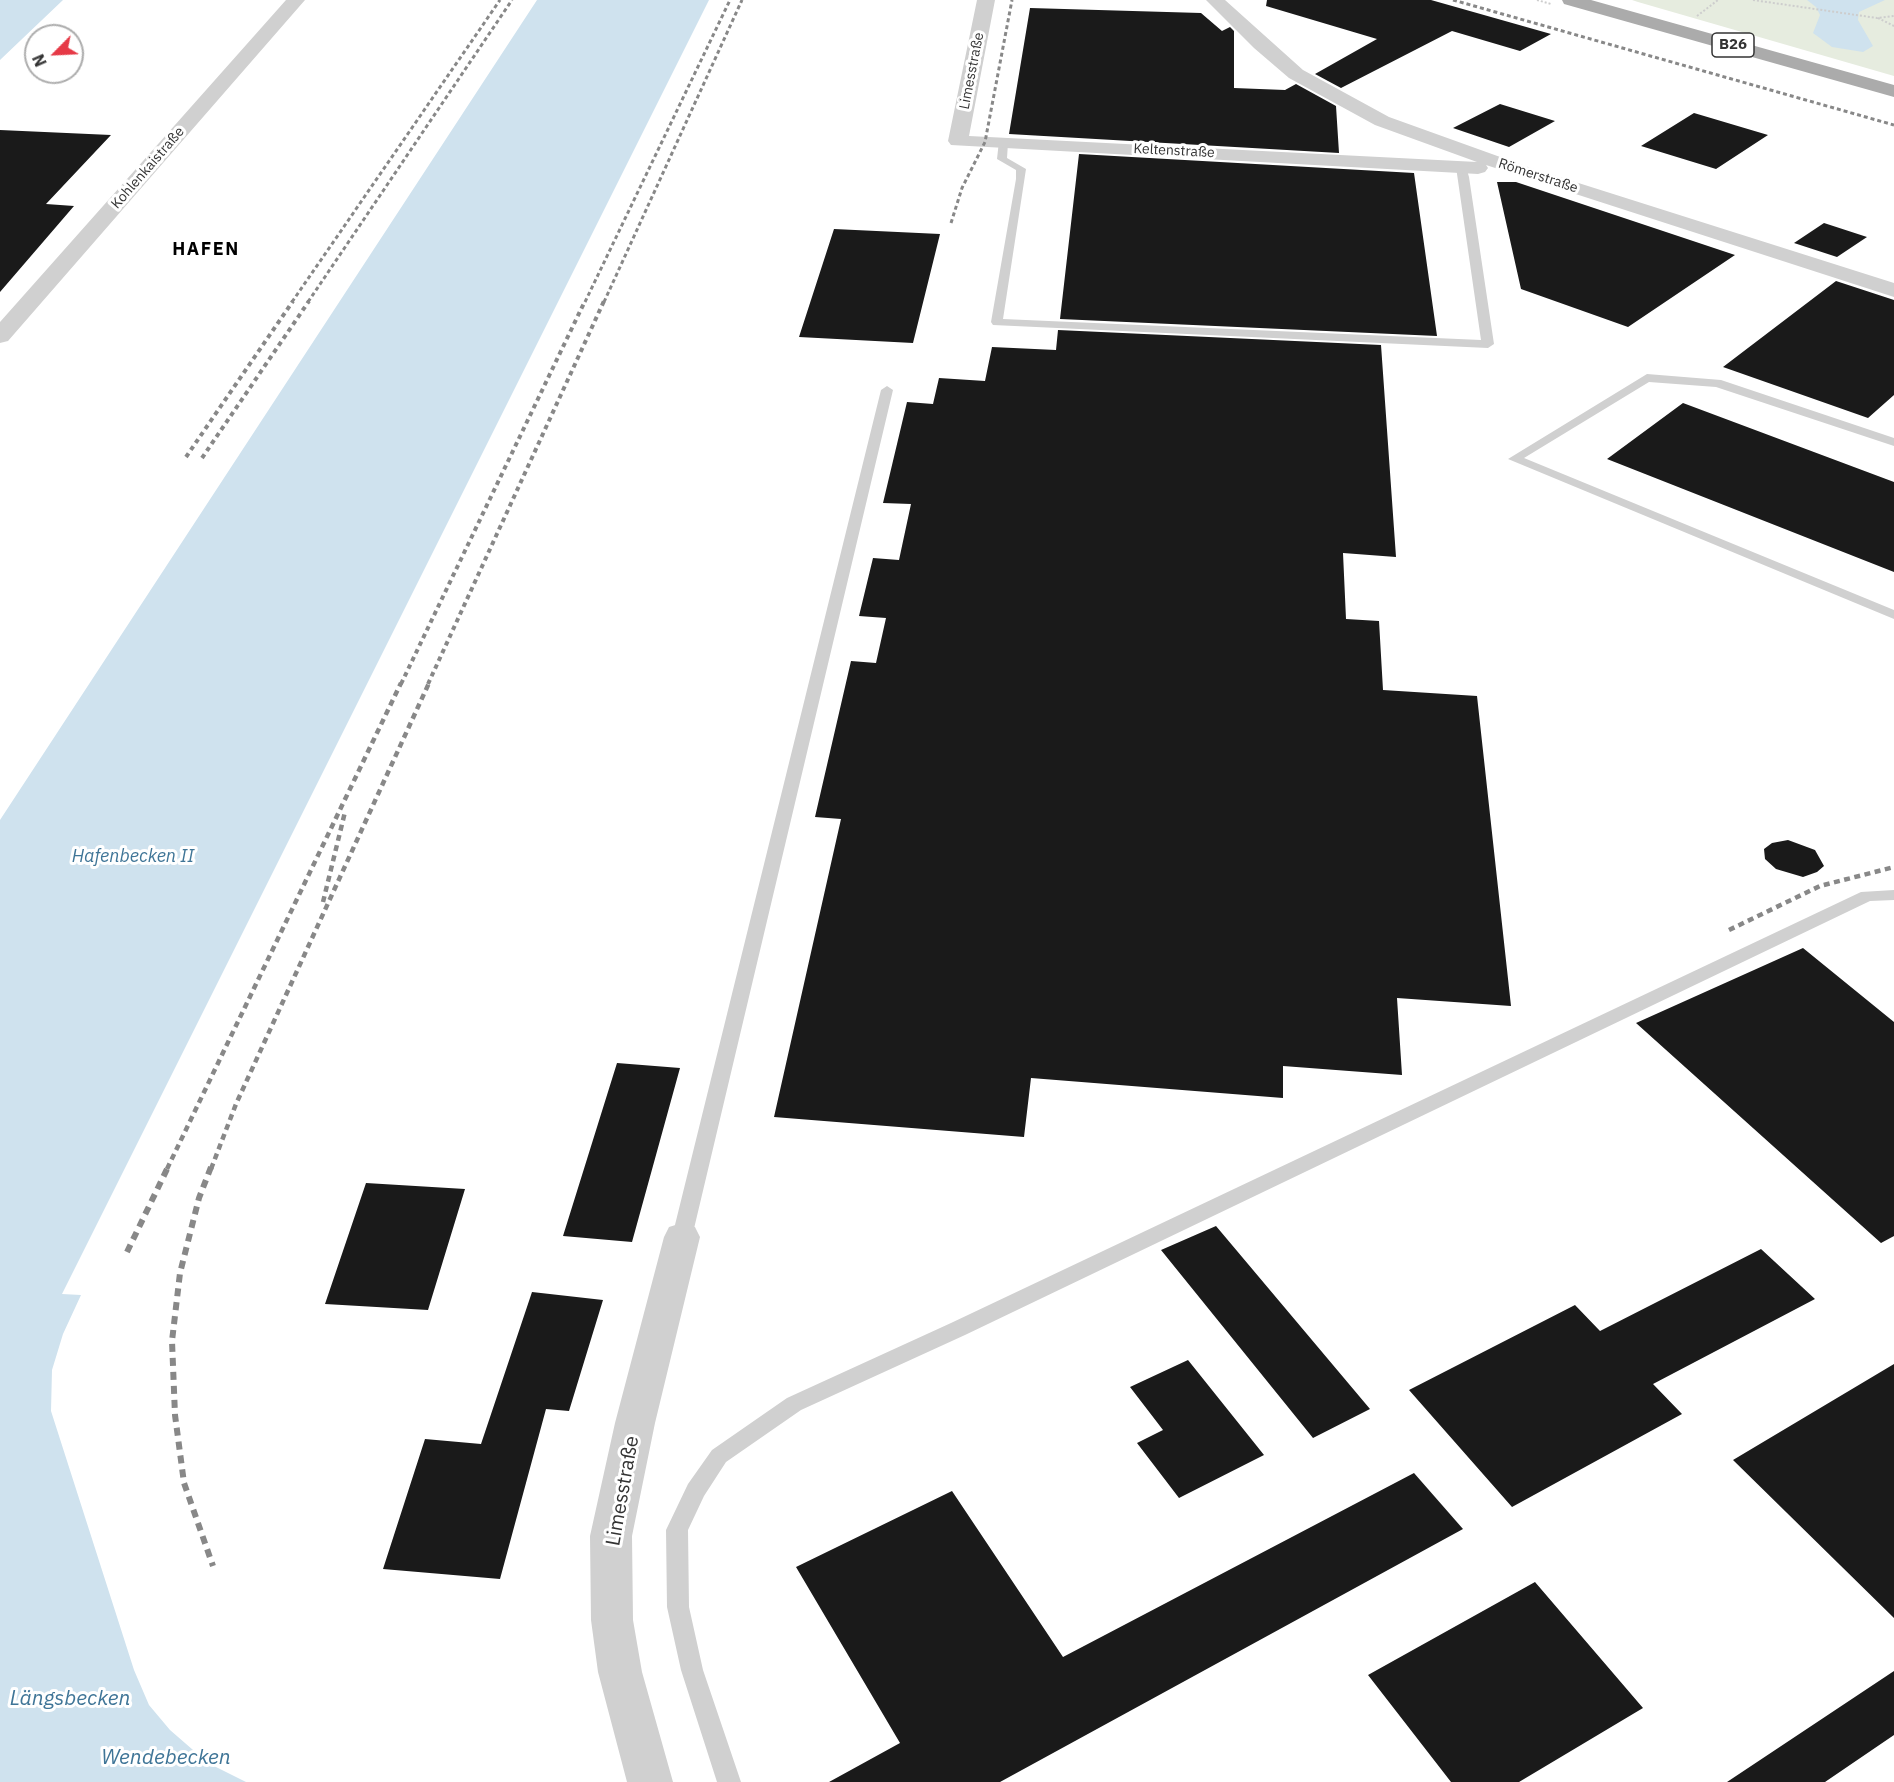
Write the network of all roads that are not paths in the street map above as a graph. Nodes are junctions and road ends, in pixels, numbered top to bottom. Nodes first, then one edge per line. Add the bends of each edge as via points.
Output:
1 (296, 0) edge
2 (986, 0) edge
3 (1215, 0) edge
4 (1571, 0) edge
5 (1619, 0) edge
6 (1894, 78) edge
7 (1894, 91) edge
8 (1416, 135) junction
9 (1003, 143) junction
10 (957, 145) joint
11 (1390, 162) junction
12 (1461, 167) junction
13 (1521, 171) junction
14 (1894, 290) edge
15 (0, 336) edge
16 (887, 390) dead end
17 (1894, 442) edge
18 (1894, 615) edge
19 (1894, 895) edge
20 (682, 1237) joint
21 (650, 1782) edge
22 (729, 1782) edge

1 - 15 street, Kohlenkaistraße
2 - 10 street, Limesstraße
3 - 8 street, Römerstraße via 1296,74 1338,99
4 - 7 main road, B26
5 - 6 main road
8 - 11 street
8 - 13 street, Römerstraße
9 - 10 street, Keltenstraße
9 - 11 street, Keltenstraße
9 - 12 lane via 1002,159 1021,170 1022,179 997,322 1488,344
11 - 12 street, Keltenstraße
12 - 13 street, Keltenstraße
13 - 14 street, Römerstraße
16 - 20 lane
17 - 18 lane via 1718,383 1647,378 1514,459
19 - 22 lane via 1867,897 794,1404 719,1456 696,1490 677,1530 678,1607 692,1670
20 - 21 street, Limesstraße via 611,1536 612,1620 620,1672

